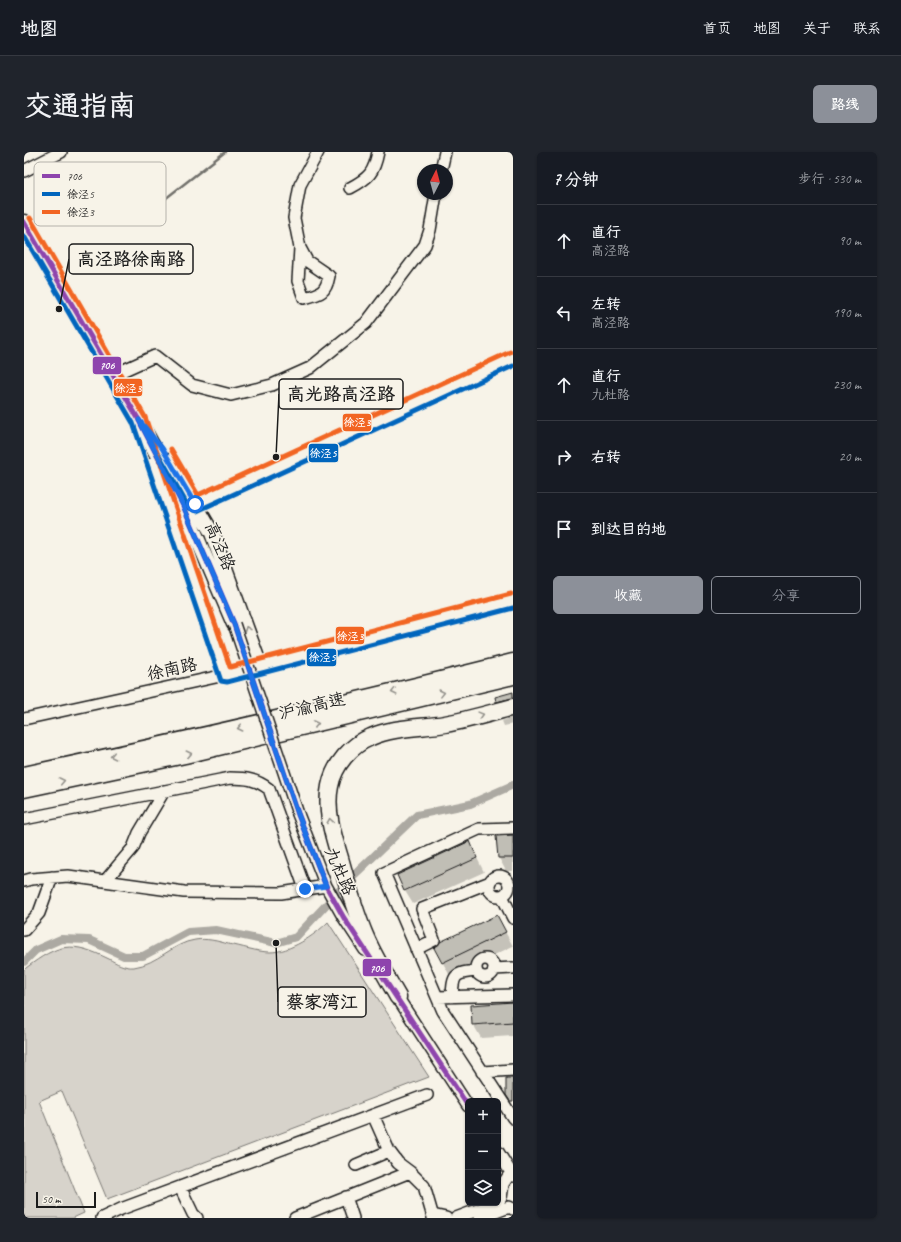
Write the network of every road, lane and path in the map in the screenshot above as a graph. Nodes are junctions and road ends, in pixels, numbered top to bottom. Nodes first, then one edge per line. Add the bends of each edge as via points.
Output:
1 (61, 152) edge
2 (318, 152) edge
3 (378, 152) edge
4 (445, 152) edge
5 (42, 162) edge
6 (442, 164) edge
7 (34, 166) edge
8 (24, 171) edge
9 (350, 188) dead end
10 (435, 200) edge
11 (24, 222) edge
12 (300, 248) dead end
13 (513, 358) edge
14 (113, 375) junction
15 (139, 420) junction
16 (195, 504) junction
17 (513, 601) edge
18 (234, 624) joint
19 (513, 662) edge
20 (260, 666) junction
21 (225, 675) junction
22 (513, 676) edge
23 (513, 707) edge
24 (24, 719) edge
25 (27, 774) edge
26 (24, 789) edge
27 (164, 791) junction
28 (24, 819) edge
29 (513, 828) edge
30 (52, 877) junction
31 (509, 878) edge
32 (24, 881) edge
33 (105, 881) junction
34 (490, 882) junction
35 (326, 886) junction
36 (305, 889) junction
37 (502, 896) junction
38 (513, 918) edge
39 (24, 930) edge
40 (416, 949) junction
41 (513, 968) edge
42 (513, 995) edge
43 (398, 997) junction
44 (452, 997) junction
45 (437, 998) junction
46 (513, 1070) edge
47 (482, 1072) junction
48 (427, 1095) dead end
49 (465, 1101) edge
50 (374, 1115) junction
51 (513, 1118) edge
52 (389, 1151) junction
53 (501, 1157) edge
54 (356, 1165) dead end
55 (410, 1172) junction
56 (512, 1174) edge
57 (180, 1187) junction
58 (346, 1197) junction
59 (501, 1198) edge
60 (487, 1206) edge
61 (513, 1209) edge
62 (102, 1218) edge
63 (197, 1218) edge
64 (295, 1218) edge
65 (353, 1218) edge
66 (433, 1218) edge
67 (446, 1218) edge
68 (456, 1218) edge
69 (480, 1218) edge

1 - 5 street
2 - 12 street via 300,186 294,218
3 - 9 street via 374,169 364,180
4 - 6 street
7 - 8 street
10 - 14 street via 425,245 366,324 310,368 272,385 231,394 192,385 155,356
11 - 14 main road, 高泾路
13 - 16 street via 283,466
14 - 15 main road, 高泾路
15 - 16 main road, 高泾路 via 162,448
15 - 18 main road, 高泾路 via 183,505
15 - 21 main road, 高泾路
20 -> 16 main road, 高泾路 via 212,533
17 - 20 street, 徐南路
18 - 35 street, 九杜路, bridge via 298,814
19 -> 25 highway, 沪渝高速 via 189,740
20 - 21 street, 徐南路
21 - 24 street, 徐南路
26 -> 22 highway, 沪渝高速 via 185,755
43 -> 23 highway via 364,934 350,896 330,822 328,803 330,786 336,770 346,755 358,744 383,732 458,721
27 - 28 street
27 - 33 street via 133,848
27 - 36 street via 230,778 248,778 260,782 269,789
29 - 40 street via 480,829 384,873
30 - 32 street
30 - 33 street via 68,876
30 - 39 street via 39,913
31 - 34 street via 499,876
31 - 37 street via 510,886 507,893
33 - 36 street via 184,892 281,893
34 - 37 street via 491,891 495,896
34 - 40 street via 422,909 434,940
35 - 36 street
35 - 43 street, 九杜路 via 344,918
37 - 38 street
40 - 45 street
41 - 44 street via 494,969 486,977 476,971 461,972 453,980
42 - 44 street
43 - 49 street, 九杜路
44 - 45 street
45 - 47 street
46 - 47 street
47 - 51 street
48 - 50 street
50 - 52 street
50 - 57 street
52 - 54 street
52 - 55 street via 398,1164
53 - 56 street
55 - 58 street
55 - 66 street via 424,1186
56 - 59 street via 503,1184
57 - 62 street
57 - 63 street
58 - 64 street
58 - 65 street
60 - 68 street
61 - 69 street via 509,1207
66 - 67 street

